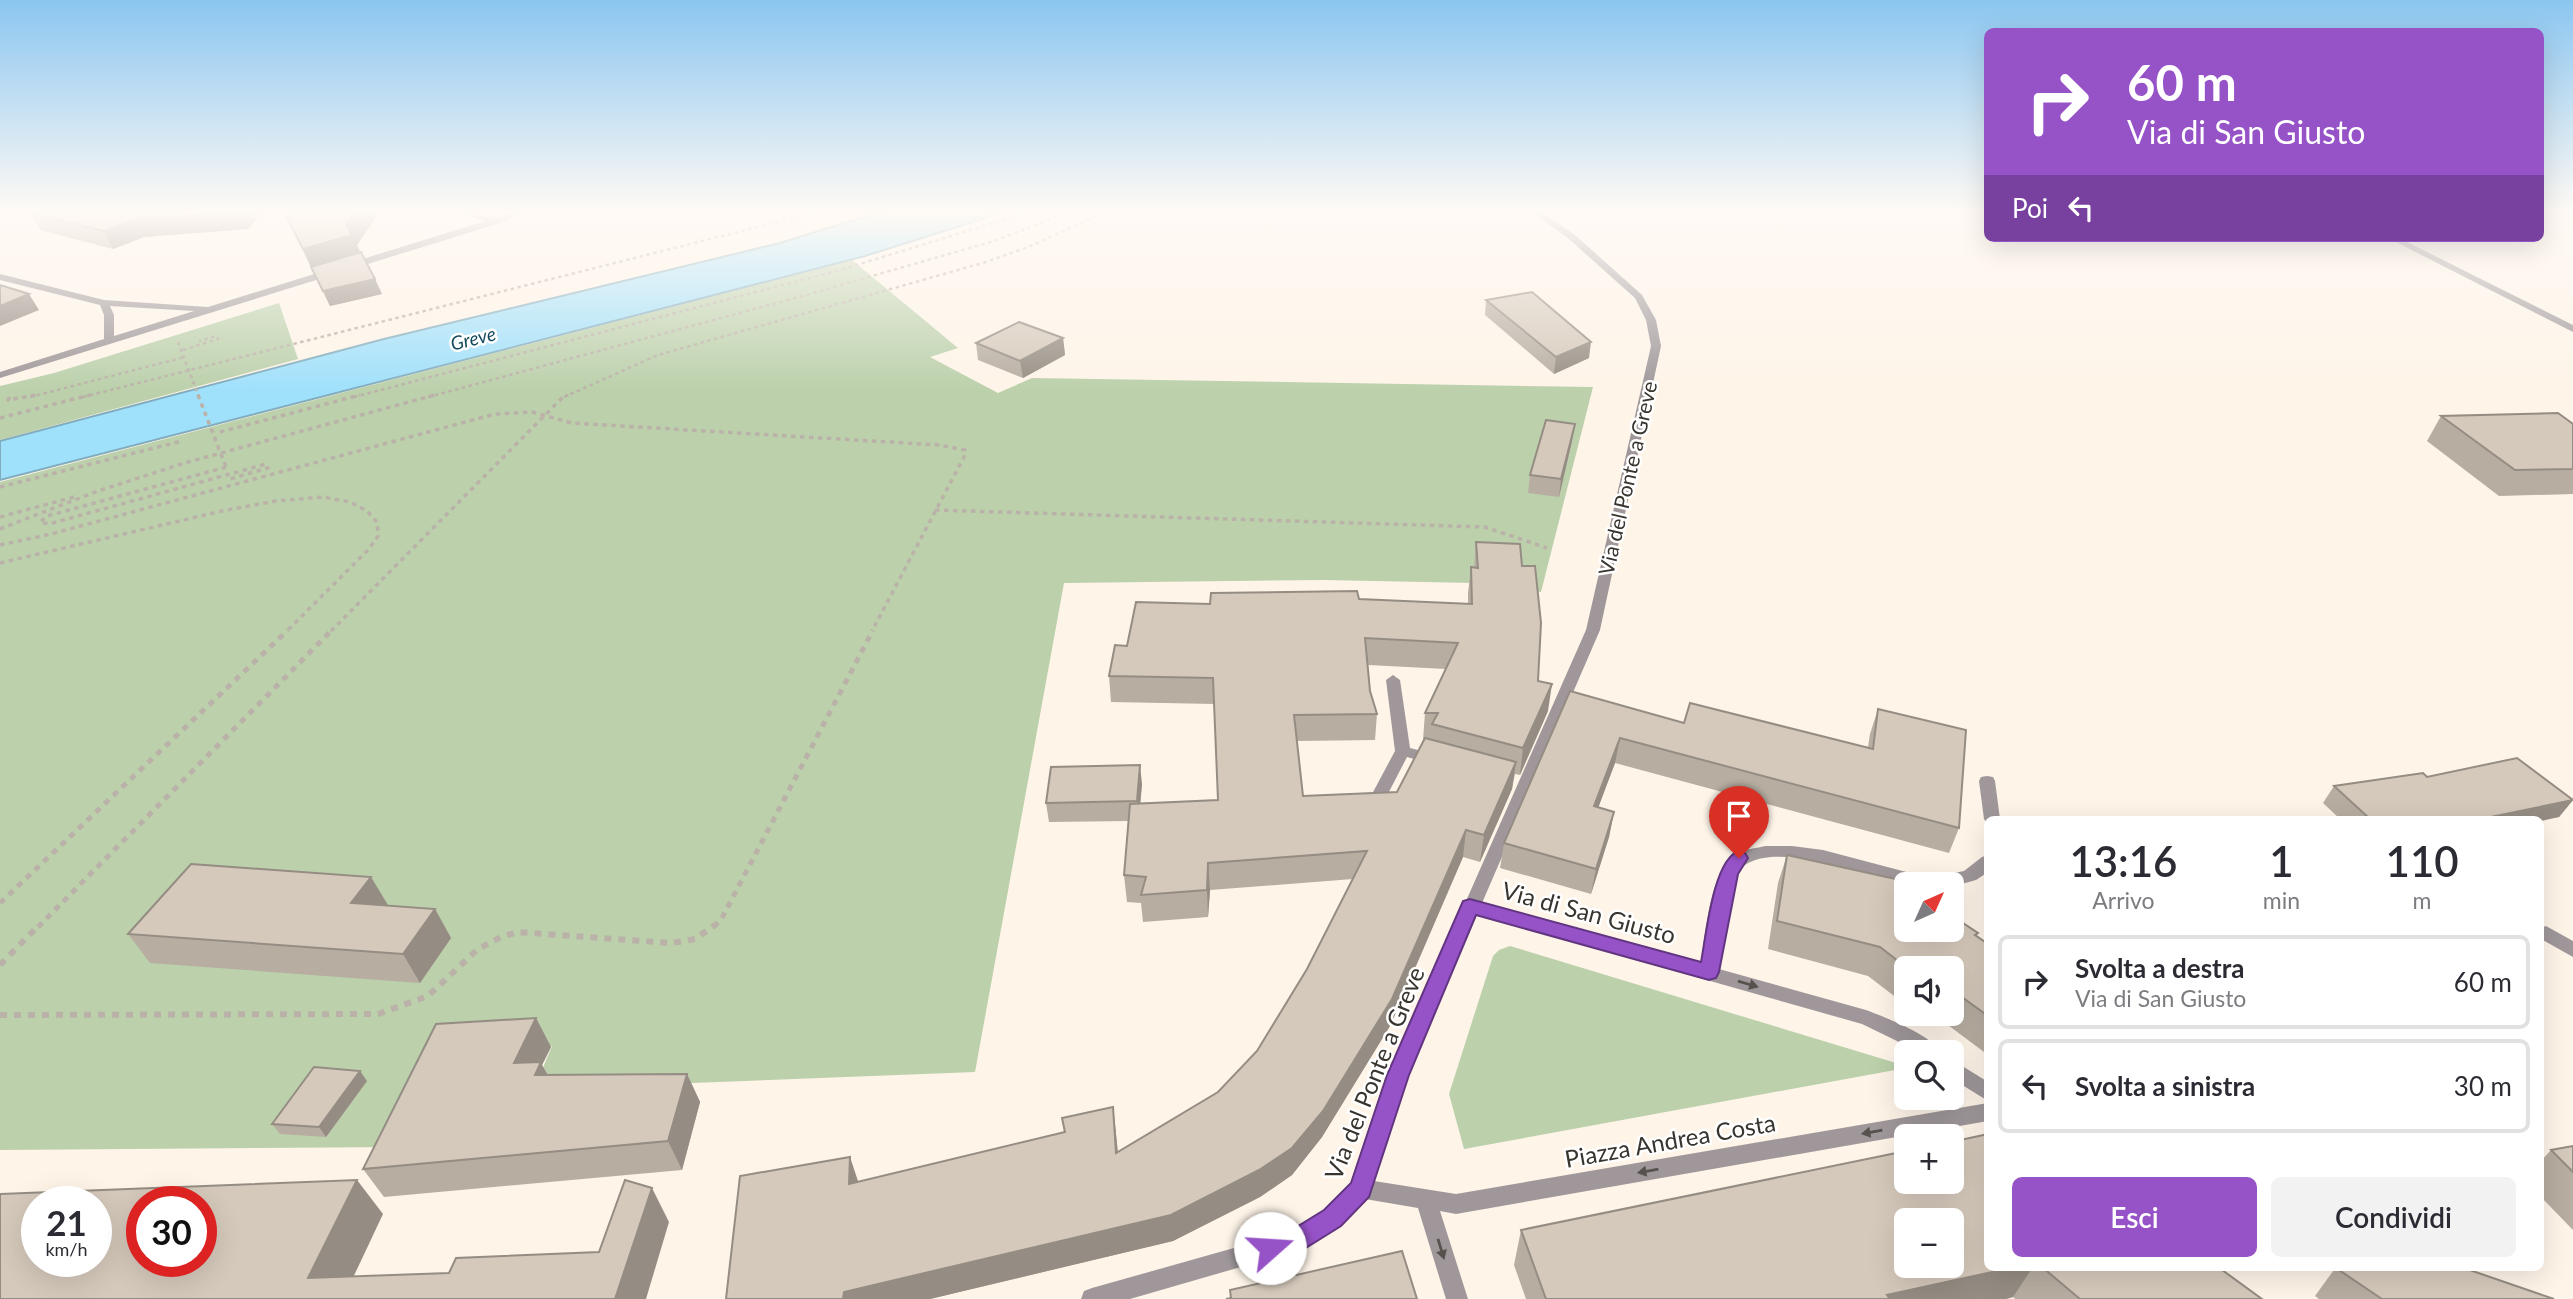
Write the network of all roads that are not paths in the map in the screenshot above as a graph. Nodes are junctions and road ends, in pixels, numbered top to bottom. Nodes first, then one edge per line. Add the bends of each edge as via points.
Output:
1 (340, 271) edge
2 (1610, 271) edge
3 (2457, 271) edge
4 (0, 277) edge
5 (104, 303) junction
6 (217, 309) junction
7 (2573, 329) edge
8 (109, 342) junction
9 (0, 376) edge
10 (1393, 680) dead end
11 (1403, 751) junction
12 (1451, 765) edge
13 (1987, 781) dead end
14 (1371, 809) edge
15 (1992, 816) edge
16 (1984, 867) edge
17 (1894, 875) edge
18 (1964, 878) edge
19 (1470, 906) junction
20 (2546, 933) dead end
21 (2573, 950) edge
22 (1709, 972) junction
23 (1912, 1040) edge
24 (1964, 1076) edge
25 (1984, 1090) edge
26 (1984, 1113) edge
27 (1361, 1189) junction
28 (1426, 1199) junction
29 (1092, 1299) edge
30 (1457, 1299) edge

1 - 6 street
2 - 19 street, Via del Ponte a Greve via 1639,297 1651,320 1656,346 1593,630 1518,783
3 - 7 street
4 - 5 street
5 - 6 street
5 - 8 street via 110,315
6 - 8 street
8 - 9 street
10 - 11 street
11 - 12 street
11 - 14 street
13 - 15 street
16 - 18 street
17 - 22 street via 1799,851 1762,850 1739,858 1728,873
19 - 22 street, Via di San Giusto
19 - 27 street, Via del Ponte a Greve via 1398,1075
20 - 21 street
22 -> 23 street, Via di San Giusto via 1866,1018
24 - 25 street
26 -> 28 street, Piazza Andrea Costa via 1456,1204
27 - 28 street, Piazza Andrea Costa
27 - 29 street, Via del Ponte a Greve via 1332,1218 1296,1241
28 -> 30 street

